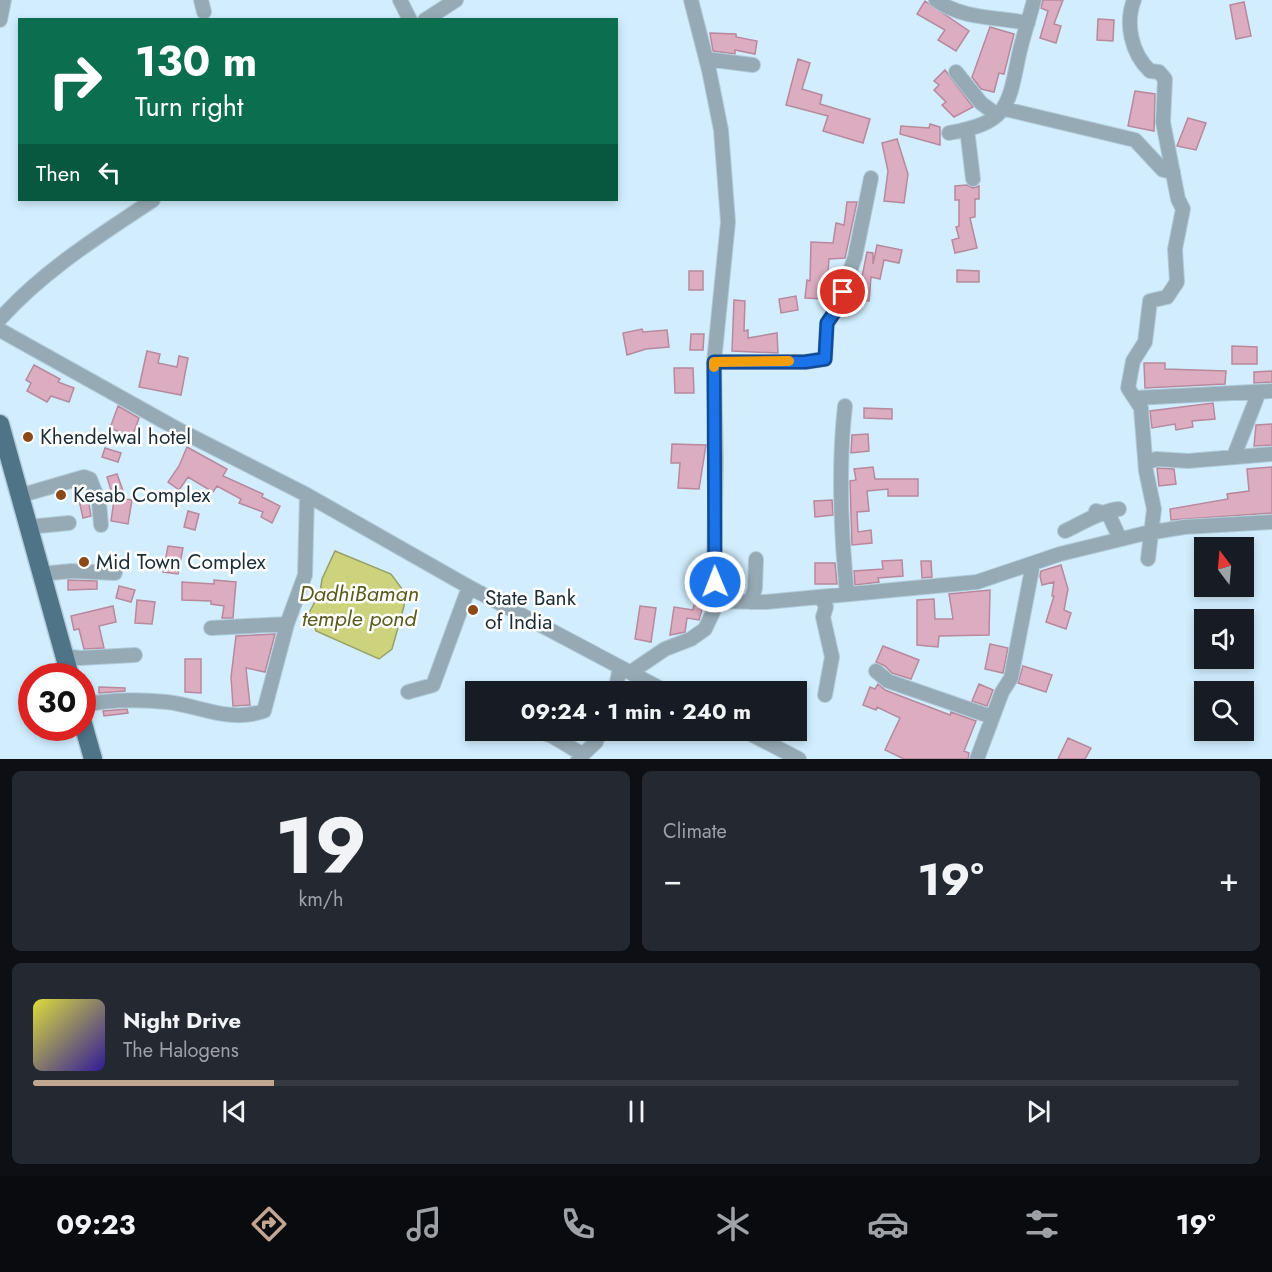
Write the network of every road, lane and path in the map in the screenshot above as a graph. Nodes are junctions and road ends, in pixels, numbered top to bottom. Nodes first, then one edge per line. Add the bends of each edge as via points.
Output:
1 (4, 0) edge
2 (399, 0) edge
3 (456, 0) edge
4 (691, 0) edge
5 (936, 0) edge
6 (1034, 0) edge
7 (1134, 0) edge
8 (409, 18) edge
9 (428, 18) edge
10 (0, 20) edge
11 (1028, 23) junction
12 (706, 59) junction
13 (753, 65) dead end
14 (956, 72) dead end
15 (1001, 112) junction
16 (967, 129) junction
17 (949, 133) dead end
18 (1173, 172) junction
19 (871, 178) dead end
20 (973, 179) dead end
21 (152, 201) edge
22 (0, 320) edge
23 (0, 330) edge
24 (714, 362) junction
25 (1266, 391) edge
26 (1135, 398) junction
27 (845, 406) dead end
28 (0, 424) edge
29 (1272, 454) edge
30 (1234, 456) junction
31 (1146, 463) junction
32 (307, 495) junction
33 (19, 496) junction
34 (1119, 509) dead end
35 (1098, 511) junction
36 (1272, 522) edge
37 (69, 523) dead end
38 (101, 525) dead end
39 (28, 527) junction
40 (1065, 531) dead end
41 (1150, 532) junction
42 (1119, 539) junction
43 (756, 559) dead end
44 (1148, 559) dead end
45 (1034, 564) junction
46 (115, 573) dead end
47 (41, 574) junction
48 (469, 587) junction
49 (848, 594) junction
50 (820, 597) junction
51 (714, 601) junction
52 (751, 602) junction
53 (287, 624) junction
54 (211, 628) dead end
55 (135, 655) dead end
56 (64, 656) junction
57 (66, 663) edge
58 (625, 669) junction
59 (876, 671) dead end
60 (620, 681) edge
61 (647, 681) edge
62 (408, 692) dead end
63 (825, 695) dead end
64 (96, 703) edge
65 (993, 717) junction
66 (88, 741) edge
67 (559, 741) edge
68 (596, 741) edge
69 (764, 741) edge
70 (580, 757) edge
71 (93, 759) edge
72 (799, 759) edge
73 (977, 759) edge

1 - 10 street
2 - 8 street
3 - 9 street
4 - 12 street
5 - 11 street via 959,12
6 - 11 street
7 - 18 street via 1128,16 1137,52 1150,71 1159,72 1165,79 1163,122
11 - 15 street via 1014,82
12 - 13 street
12 - 24 street via 721,130 728,222
14 - 15 street via 981,104
15 - 16 street
15 - 18 street via 1135,140 1163,170
16 - 17 street
16 - 20 street
18 - 26 street via 1183,208 1175,249 1177,282 1167,297 1150,301 1145,342 1132,361 1128,388
19 - 24 street via 855,257 836,310 827,323 825,359
21 - 22 street via 58,265 24,292
23 - 32 street via 171,426
24 - 51 street
25 - 26 street
25 - 30 street
26 - 31 street via 1141,408
27 - 49 street via 842,533
28 - 33 main road
29 - 30 street
30 - 31 street via 1188,461 1156,459
31 - 41 street via 1154,509
32 - 48 street
32 - 53 street via 305,575
33 - 38 street via 84,477 90,479 99,502
33 - 39 main road
34 - 35 street
35 - 40 street via 1090,521
35 - 42 street via 1109,515
36 - 41 street
37 - 39 street
39 - 47 main road
41 - 42 street
41 - 44 street
42 - 45 street
43 - 52 street
45 - 49 street via 977,582
45 - 65 street via 1011,678
46 - 47 street
47 - 56 main road
48 - 58 street
48 - 62 street via 433,685
49 - 50 street
50 - 52 street
50 - 63 street via 826,607 823,616 832,657
51 - 52 street
51 - 58 street via 705,629
53 - 54 street
53 - 64 street via 265,707 260,712 232,717 169,702
55 - 56 street
56 - 57 main road
58 - 60 street
58 - 61 street
59 - 65 street via 888,681
65 - 73 street
66 - 71 main road
67 - 70 street
68 - 70 street
69 - 72 street

